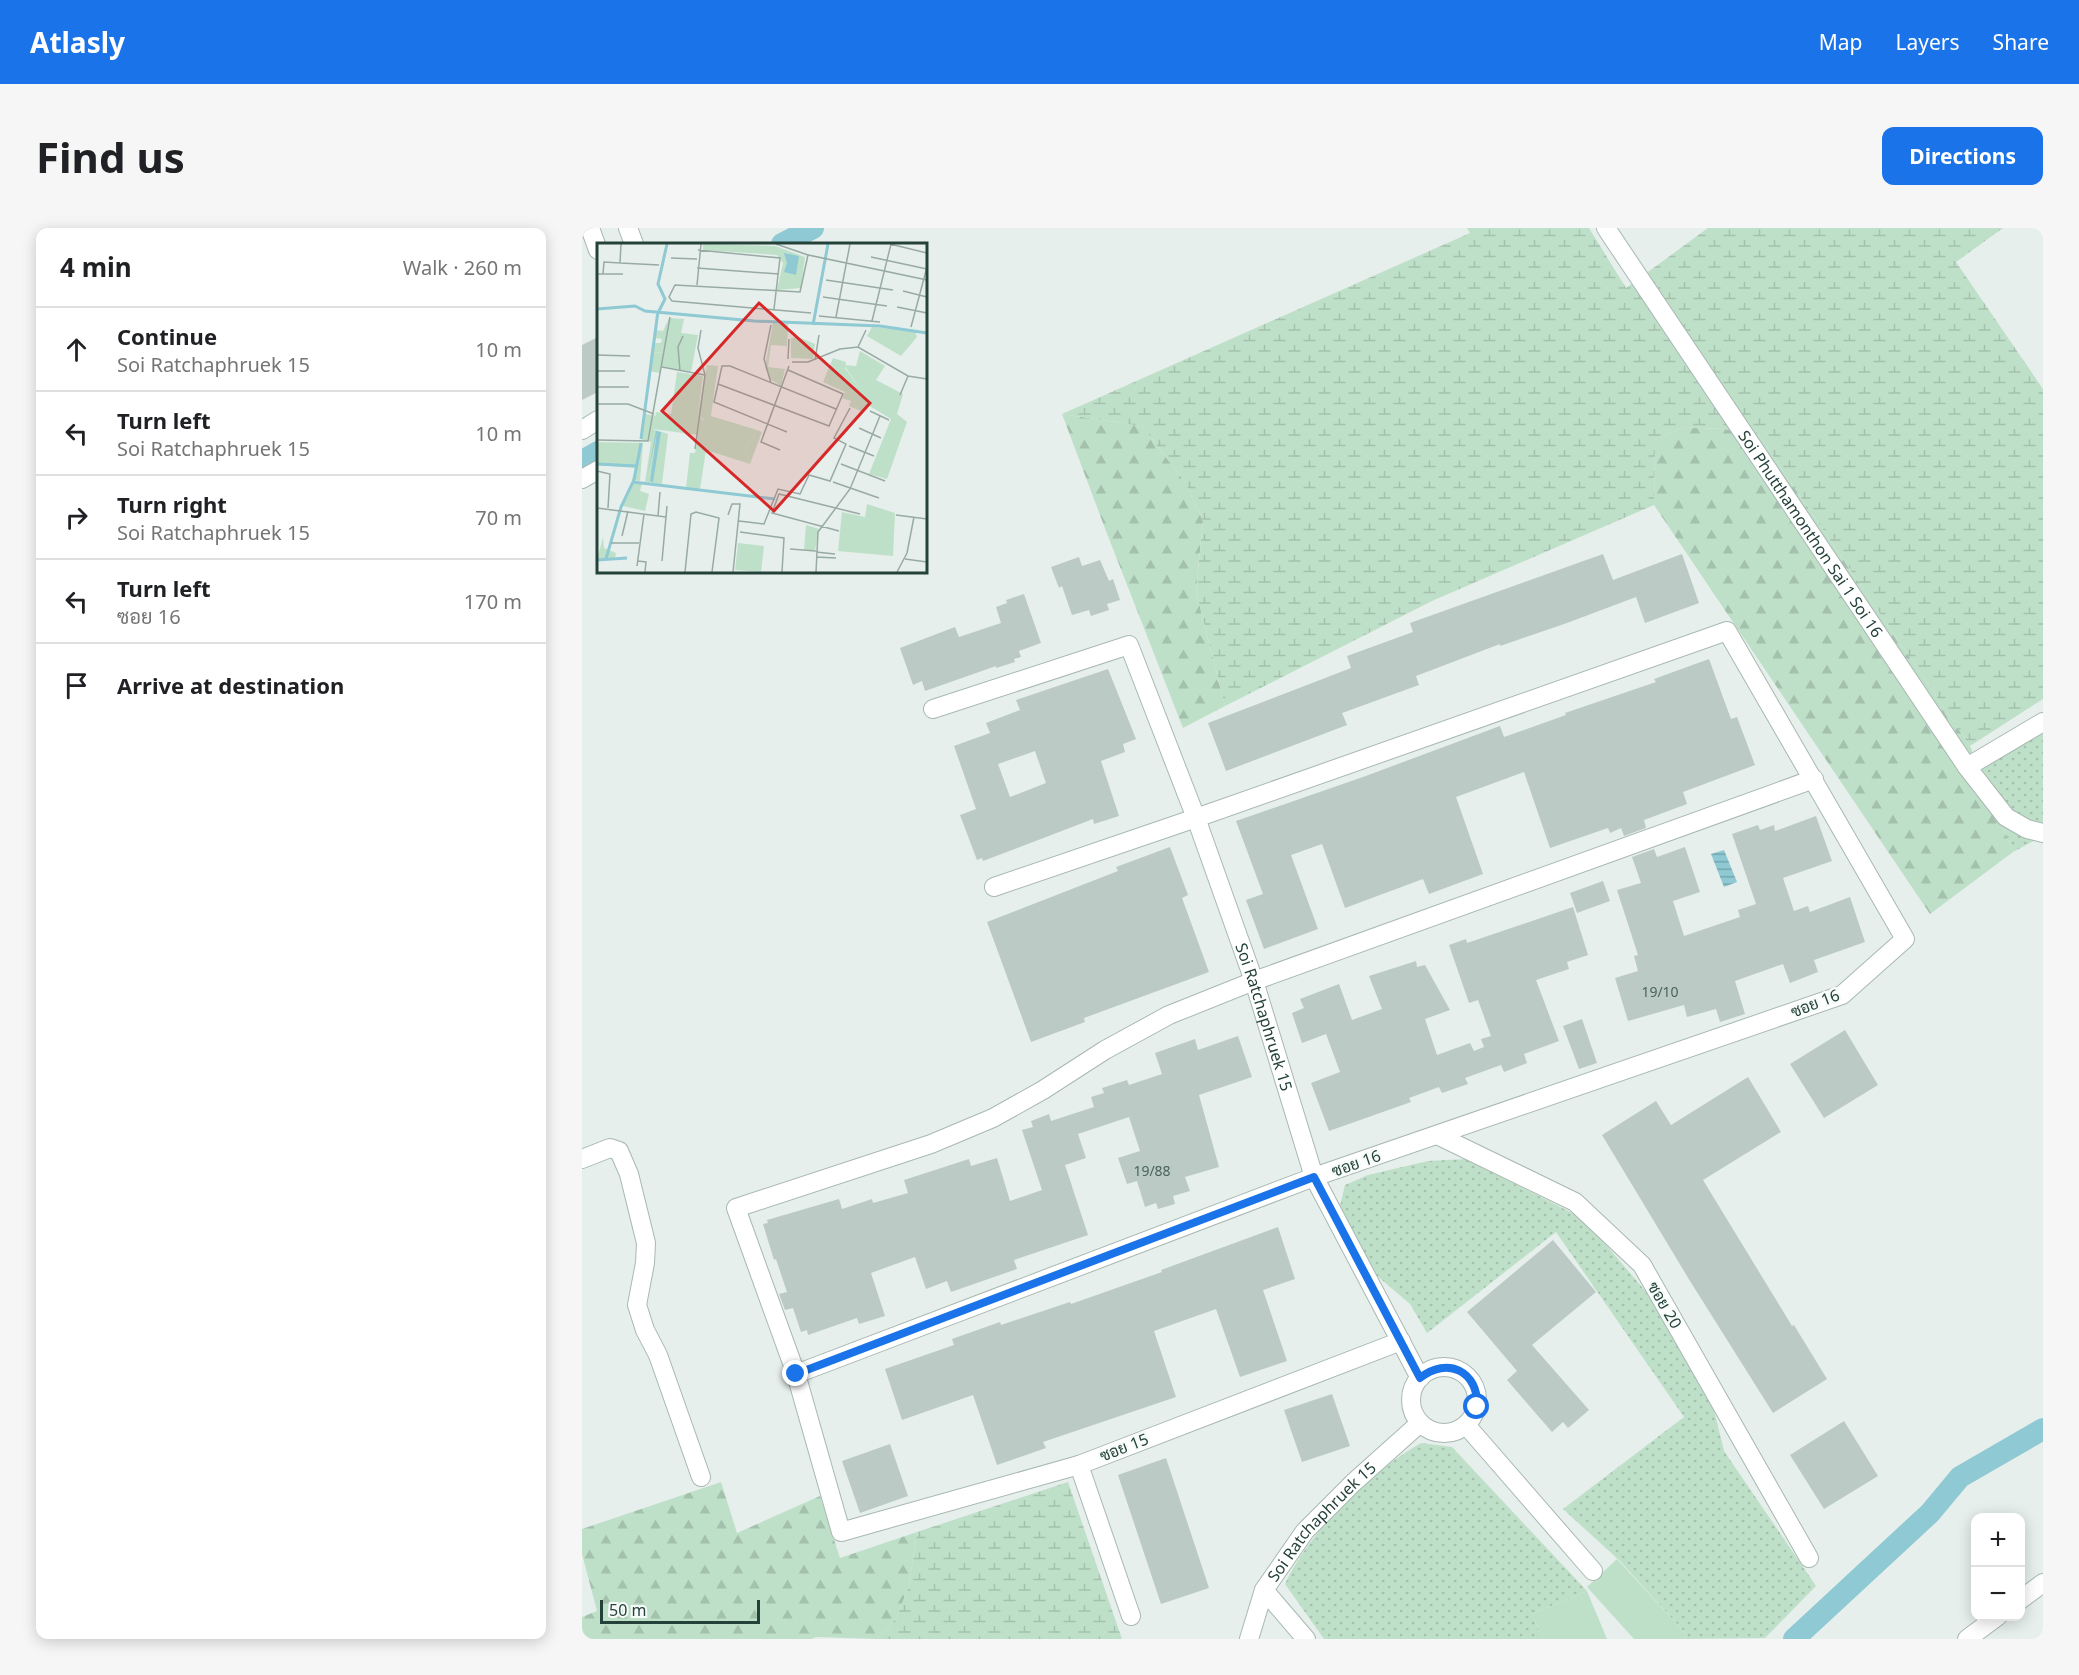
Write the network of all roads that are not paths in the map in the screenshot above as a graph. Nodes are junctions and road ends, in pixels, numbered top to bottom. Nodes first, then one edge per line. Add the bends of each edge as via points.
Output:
1 (590, 228) edge
2 (628, 228) edge
3 (1606, 228) edge
4 (634, 243) edge
5 (597, 247) edge
6 (597, 421) edge
7 (582, 430) edge
8 (597, 471) edge
9 (582, 479) edge
10 (933, 709) dead end
11 (2043, 722) edge
12 (1967, 767) junction
13 (1814, 779) junction
14 (1196, 818) junction
15 (2043, 833) edge
16 (994, 887) dead end
17 (1254, 981) junction
18 (1437, 1136) junction
19 (582, 1159) edge
20 (1314, 1177) junction
21 (1401, 1341) junction
22 (796, 1374) junction
23 (1420, 1378) junction
24 (1420, 1423) junction
25 (1466, 1425) junction
26 (1079, 1465) junction
27 (701, 1477) dead end
28 (1809, 1558) dead end
29 (1593, 1570) dead end
30 (2043, 1584) edge
31 (1264, 1590) junction
32 (2025, 1597) edge
33 (1131, 1616) dead end
34 (1992, 1621) edge
35 (1249, 1639) edge
36 (1306, 1639) edge
37 (1967, 1639) edge

1 - 5 street
2 - 4 street
3 - 12 street, Soi Phutthamonthon Sai 1 Soi 16
6 - 7 street
8 - 9 street
10 - 14 street, Soi Ratchaphruek 15 via 1128,645
11 - 12 street
12 - 15 street, Soi Phutthamonthon Sai 1 Soi 16 via 2006,817
13 - 14 street via 1727,631
13 - 17 street
13 - 18 street, ซอย 16 via 1905,939 1842,995
14 - 16 street
14 - 17 street, Soi Ratchaphruek 15
17 - 20 street, Soi Ratchaphruek 15
17 - 22 street via 1169,1015 993,1118 931,1144 736,1208
18 - 20 street, ซอย 16
18 - 28 street, ซอย 20 via 1575,1202 1642,1265
19 - 27 street via 610,1148 619,1151 629,1174 646,1243 637,1305
20 - 21 street, Soi Ratchaphruek 15
20 - 22 street, ซอย 16
21 - 23 street, Soi Ratchaphruek 15
21 - 26 street, ซอย 15
22 - 26 street, ซอย 15 via 841,1532
23 - 24 street via 1414,1386 1412,1406
23 - 25 street via 1438,1368 1449,1368 1468,1377 1477,1396 1473,1416
24 - 25 street via 1448,1433
24 - 31 street, Soi Ratchaphruek 15 via 1305,1532
25 - 29 street
26 - 33 street
30 - 32 street
31 - 35 street, Soi Ratchaphruek 15
31 - 36 street
34 - 37 street

